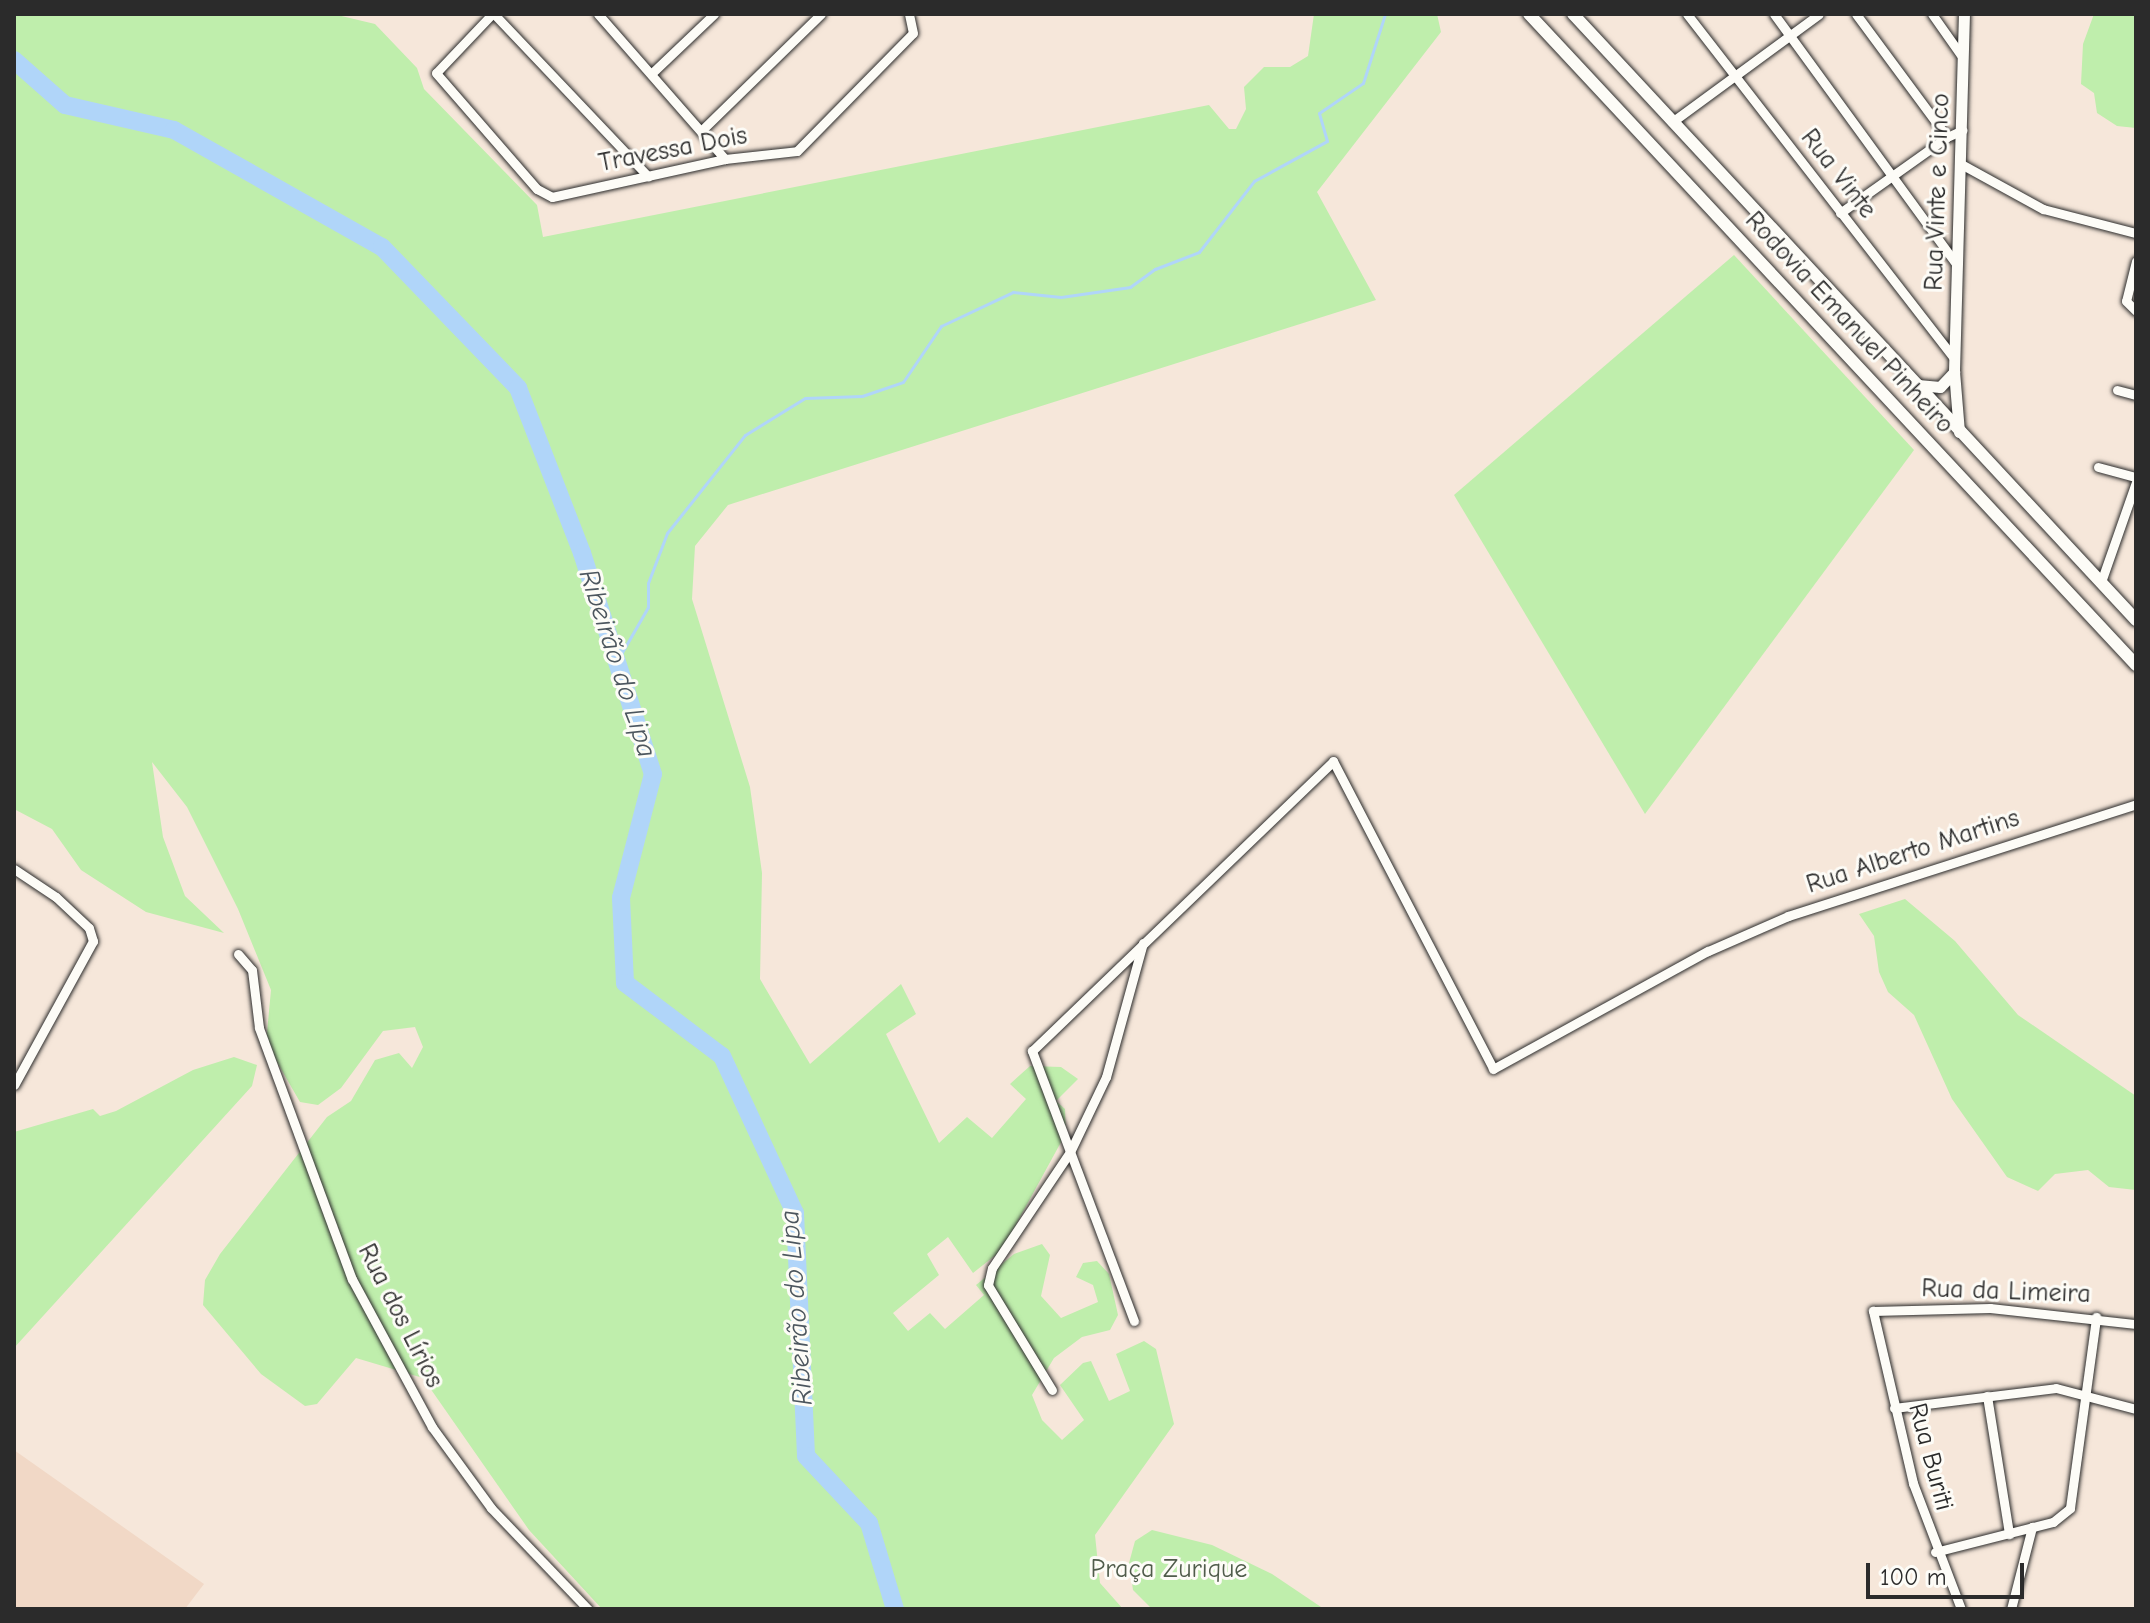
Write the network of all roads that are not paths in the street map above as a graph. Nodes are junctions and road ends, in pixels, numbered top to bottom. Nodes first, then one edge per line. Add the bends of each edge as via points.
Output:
1 (493, 14) edge
2 (714, 14) edge
3 (821, 14) edge
4 (909, 14) edge
5 (1529, 14) edge
6 (1573, 14) edge
7 (1687, 14) edge
8 (1774, 14) edge
9 (1819, 14) edge
10 (1856, 14) edge
11 (1932, 14) edge
12 (1964, 14) edge
13 (603, 16) edge
14 (1790, 35) junction
15 (1963, 58) junction
16 (652, 73) junction
17 (1734, 76) junction
18 (1672, 122) junction
19 (703, 129) junction
20 (1963, 130) junction
21 (1947, 137) junction
22 (725, 159) junction
23 (1961, 164) junction
24 (648, 176) junction
25 (1891, 177) junction
26 (1840, 213) junction
27 (2136, 233) edge
28 (2136, 261) edge
29 (1957, 265) junction
30 (2136, 311) edge
31 (1955, 365) junction
32 (1918, 385) junction
33 (2117, 390) dead end
34 (2136, 395) edge
35 (1959, 432) junction
36 (2098, 467) dead end
37 (2136, 479) edge
38 (2101, 582) junction
39 (2136, 620) edge
40 (2136, 665) edge
41 (2136, 804) edge
42 (14, 869) edge
43 (1146, 935) junction
44 (238, 954) dead end
45 (14, 1085) edge
46 (1070, 1152) junction
47 (1873, 1311) joint
48 (2096, 1317) junction
49 (1134, 1321) dead end
50 (2136, 1324) edge
51 (1052, 1390) dead end
52 (2089, 1392) junction
53 (1987, 1396) junction
54 (1894, 1408) junction
55 (2136, 1409) edge
56 (2032, 1527) junction
57 (2009, 1534) junction
58 (1935, 1552) junction
59 (588, 1609) edge
60 (1961, 1609) edge
61 (2011, 1609) edge

1 - 24 street
1 - 24 street, Travessa Dois via 442,60 436,73 440,85 537,189 552,197
2 - 16 street
3 - 19 street
4 - 22 street, Travessa Dois via 913,33 797,151
5 - 40 main road, Rodovia Emanuel Pinheiro
6 - 18 main road, Rodovia Emanuel Pinheiro
7 - 17 street, Rua Vinte
8 - 14 street
9 - 14 street
10 - 21 street
11 - 15 street
12 - 15 street, Rua Vinte e Cinco
13 - 16 street
14 - 17 street
14 - 25 street
15 - 20 street, Rua Vinte e Cinco
16 - 19 street
17 - 18 street
17 - 26 street, Rua Vinte
18 - 32 main road, Rodovia Emanuel Pinheiro
19 - 22 street
20 - 21 street
20 - 23 street, Rua Vinte e Cinco
21 - 25 street
22 - 24 street, Travessa Dois
23 - 27 street via 2043,209
23 - 29 street, Rua Vinte e Cinco
25 - 26 street
25 - 29 street
26 - 31 street, Rua Vinte
28 - 30 street via 2126,301
29 - 31 street, Rua Vinte e Cinco
31 - 32 street via 1940,387
31 - 35 street, Rua Vinte e Cinco
32 - 35 main road, Rodovia Emanuel Pinheiro
33 - 34 street
35 - 38 main road, Rodovia Emanuel Pinheiro
36 - 37 street
37 - 38 street
38 - 39 main road, Rodovia Emanuel Pinheiro
41 - 43 street, Rua Alberto Martins via 1792,915 1708,951 1493,1069 1333,761
42 - 45 street via 56,897 89,928 93,941
43 - 46 street via 1106,1077
43 - 46 street via 1032,1051
44 - 59 street, Rua dos Lírios via 252,970 259,1028 352,1279 432,1427 491,1508
46 - 49 street
46 - 51 street via 992,1268 988,1285
47 - 48 street, Rua da Limeira via 1990,1308
47 - 54 street, Rua Buriti
48 - 50 street, Rua da Limeira
48 - 52 street
52 - 53 street via 2056,1388
52 - 55 street
52 - 56 street via 2070,1508 2062,1519
53 - 54 street
53 - 57 street
54 - 58 street, Rua Buriti
56 - 57 street
56 - 61 street
57 - 58 street
58 - 60 street, Rua Buriti

